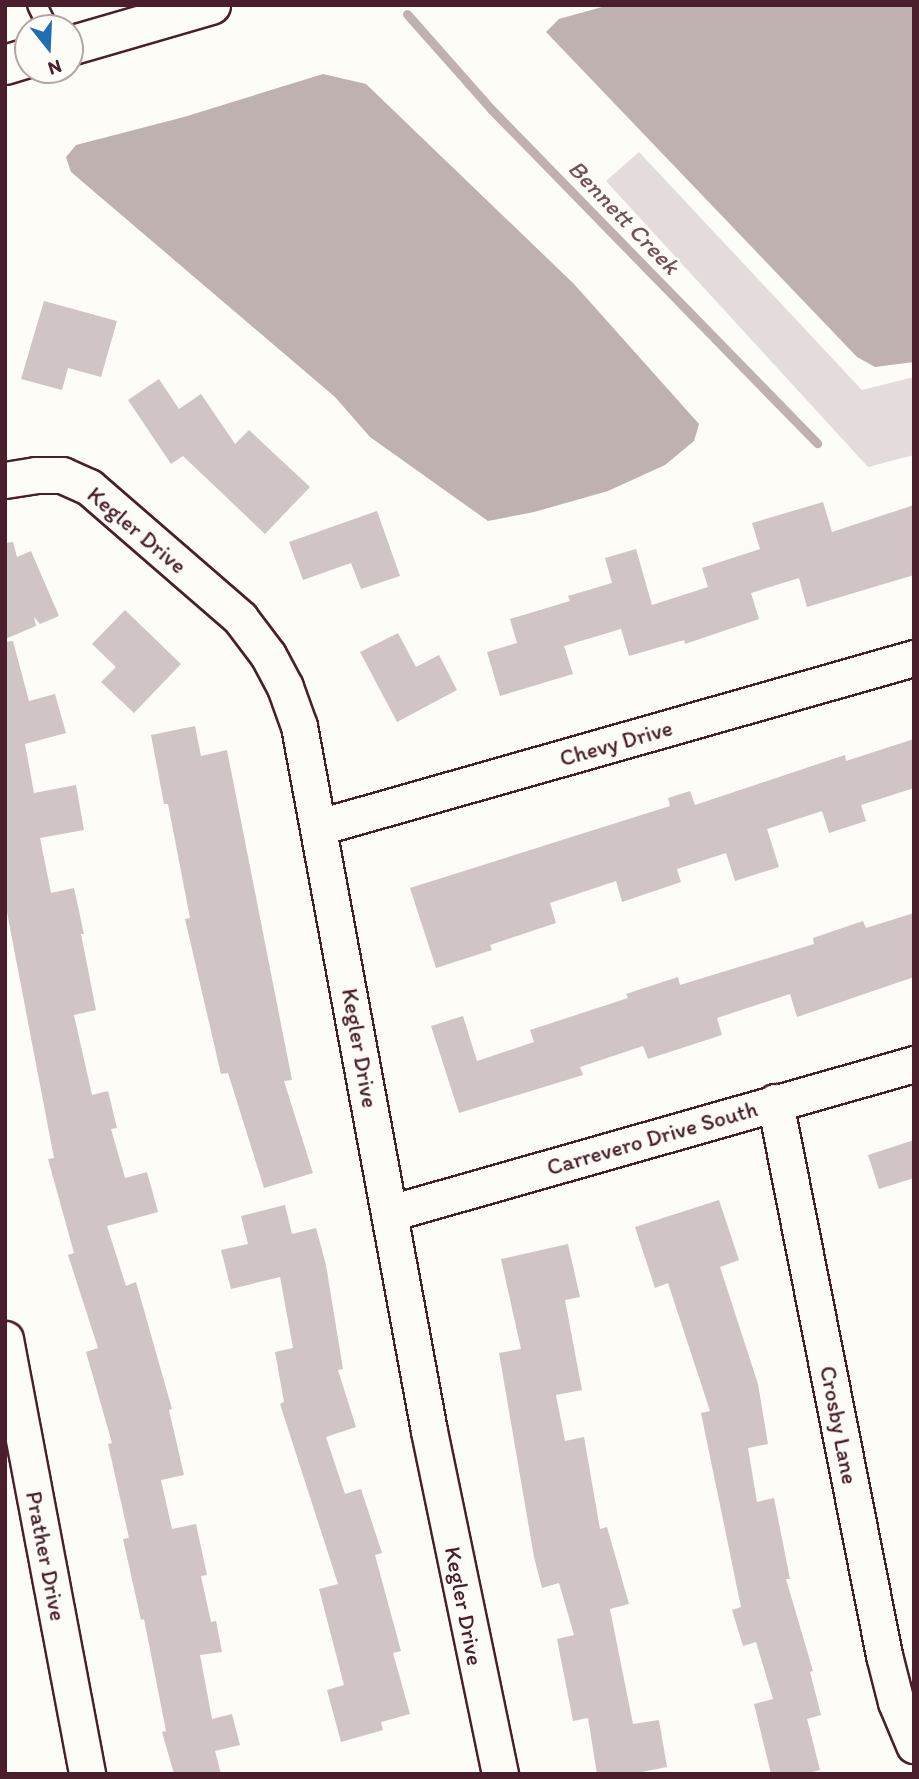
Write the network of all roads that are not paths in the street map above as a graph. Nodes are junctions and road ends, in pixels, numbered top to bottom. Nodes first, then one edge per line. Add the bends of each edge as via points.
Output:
1 (211, 5) edge
2 (84, 42) edge
3 (5, 480) edge
4 (914, 658) edge
5 (319, 827) junction
6 (914, 1064) edge
7 (775, 1102) junction
8 (390, 1213) junction
9 (5, 1339) edge
10 (914, 1745) edge
11 (87, 1774) edge
12 (500, 1774) edge

1 - 2 main road
3 - 5 street, Kegler Drive via 62,475 89,486 240,618 285,687 299,726
4 - 5 street, Chevy Drive
5 - 8 street, Kegler Drive
6 - 7 street, Carrevero Drive South
7 - 8 street, Carrevero Drive South
7 - 10 street, Crosby Lane via 884,1656
8 - 12 street, Kegler Drive via 429,1431
9 - 11 street, Prather Drive

